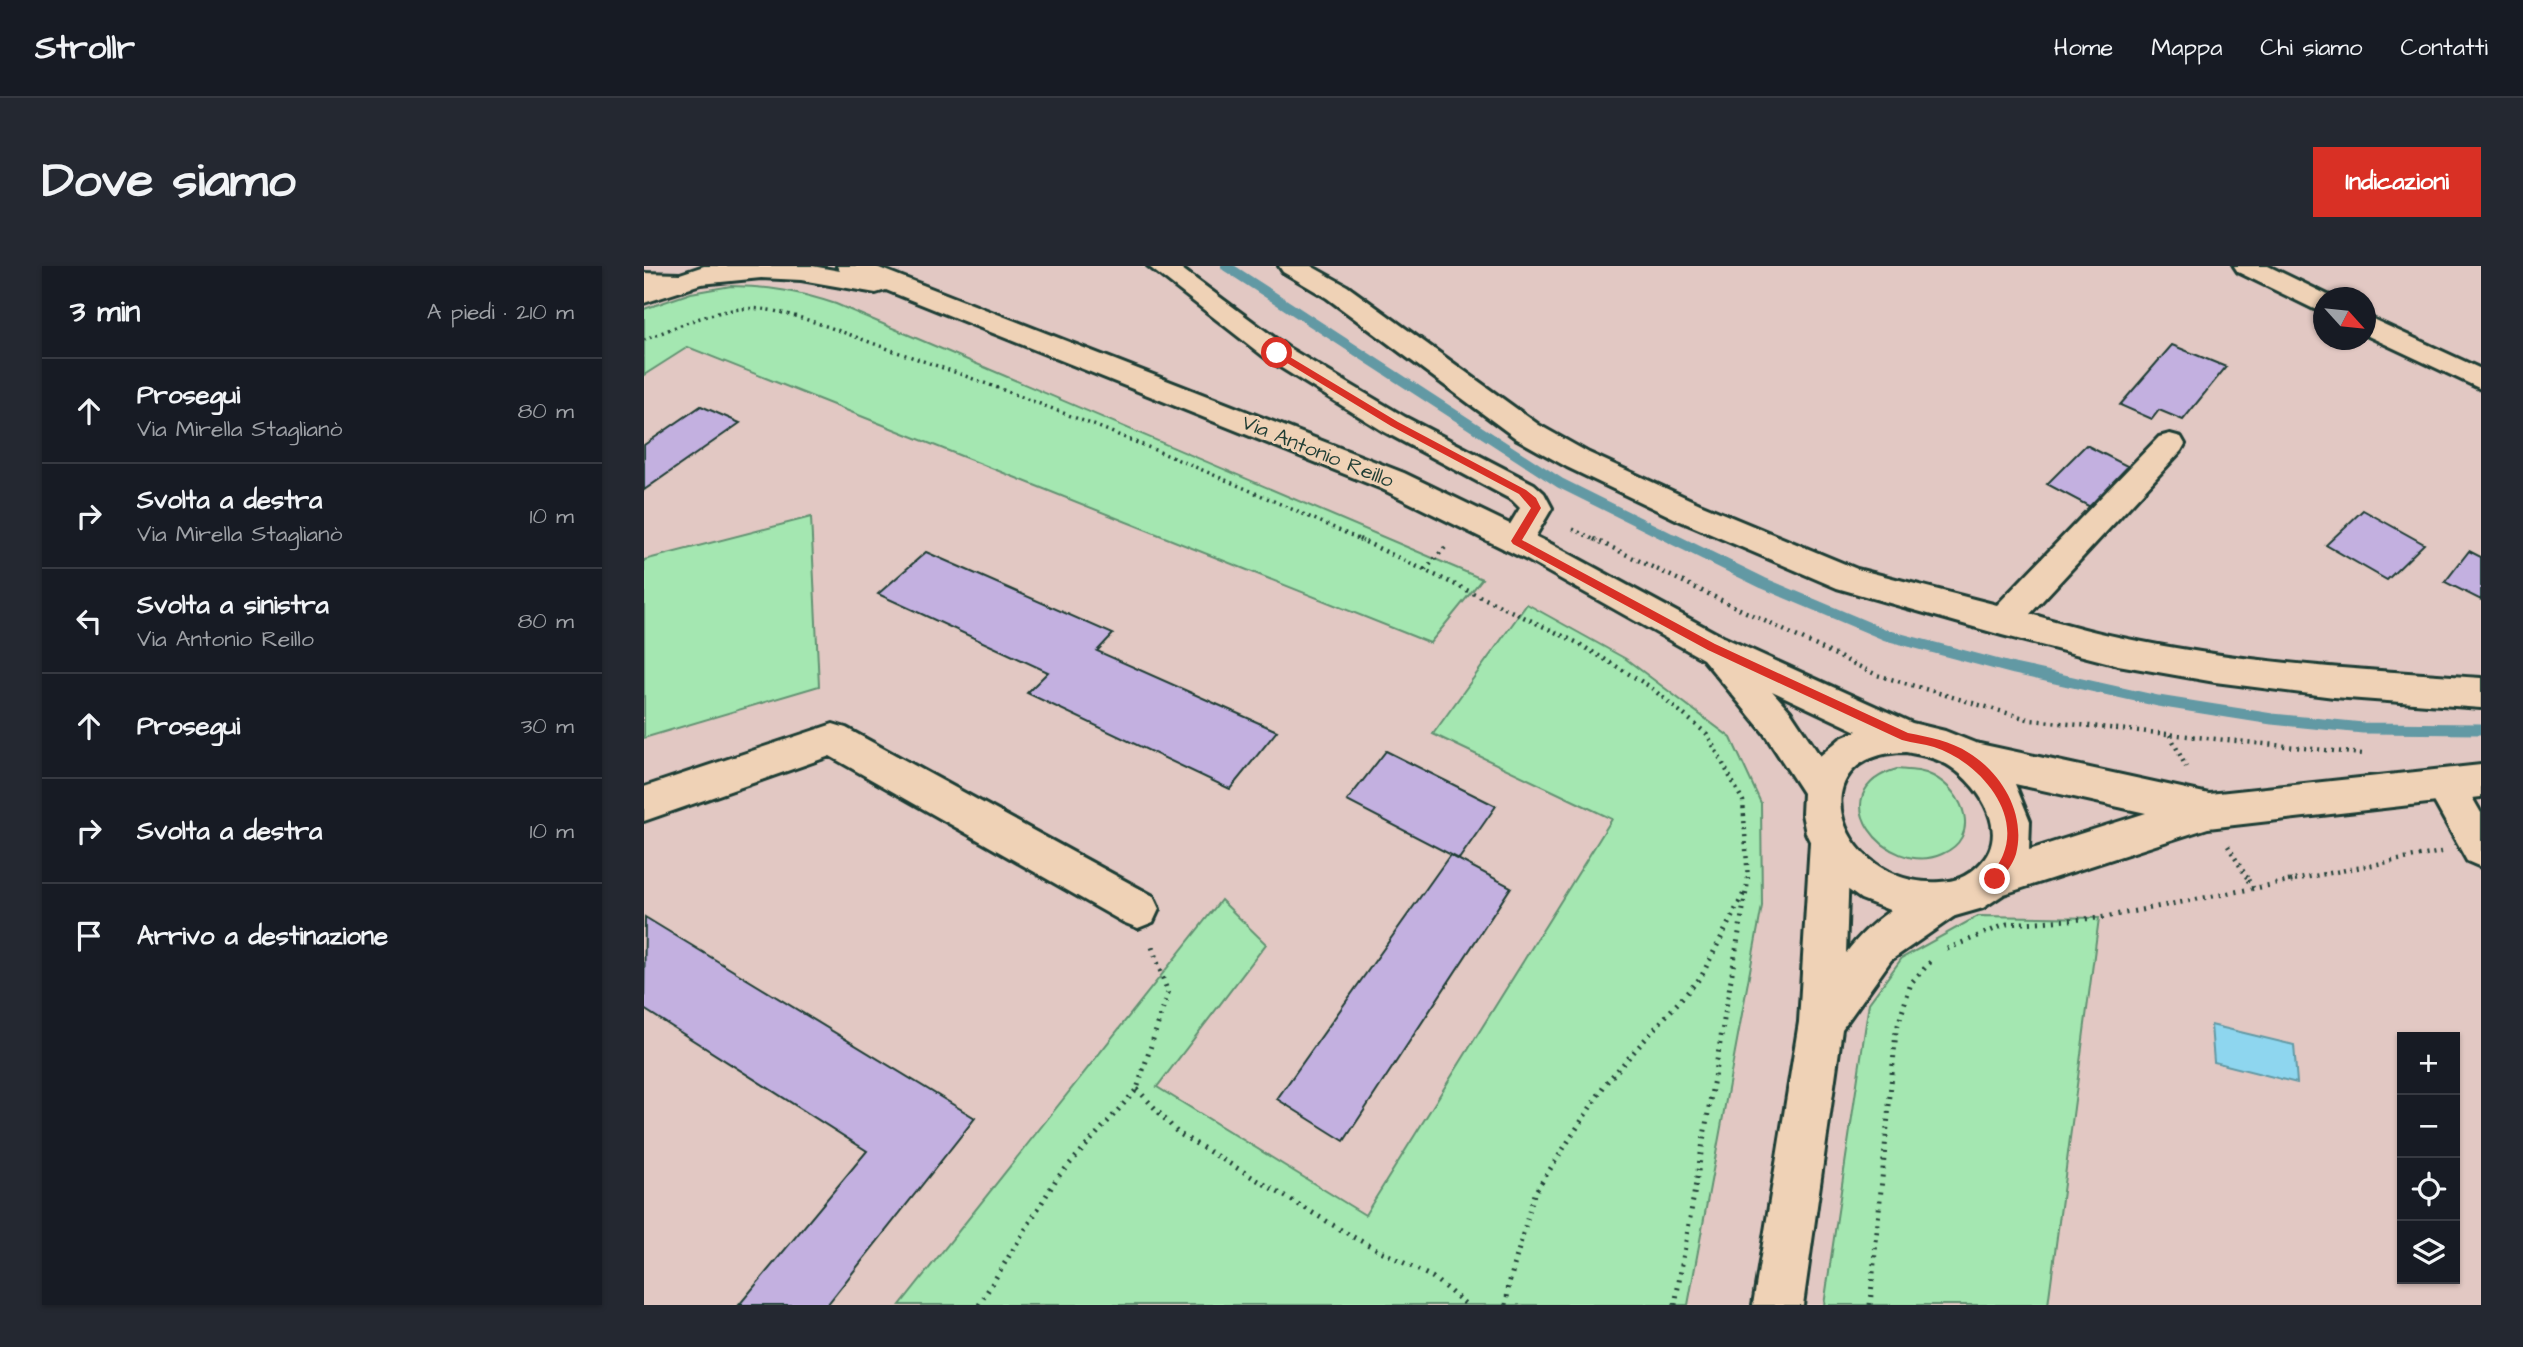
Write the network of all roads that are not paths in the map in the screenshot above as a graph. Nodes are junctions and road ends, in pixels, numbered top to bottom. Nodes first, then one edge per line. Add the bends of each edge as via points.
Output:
1 (729, 266) edge
2 (850, 266) edge
3 (1161, 266) edge
4 (1292, 266) edge
5 (2247, 266) edge
6 (693, 280) junction
7 (644, 281) edge
8 (909, 290) junction
9 (644, 295) edge
10 (2313, 298) edge
11 (2376, 329) edge
12 (2481, 380) edge
13 (2170, 444) dead end
14 (1516, 541) junction
15 (2002, 622) junction
16 (1711, 647) junction
17 (2481, 693) edge
18 (1906, 737) junction
19 (1966, 757) junction
20 (2463, 783) edge
21 (1821, 789) junction
22 (644, 804) edge
23 (2208, 811) junction
24 (1830, 842) junction
25 (2480, 847) edge
26 (1995, 879) junction
27 (1941, 902) junction
28 (1138, 909) road end
29 (1821, 1022) junction
30 (1778, 1305) edge

1 - 6 street
2 - 8 street, Via Antonio Reillo
3 - 14 street via 1277,353 1394,424 1523,492 1535,510
4 - 15 street via 1337,292 1528,432 1578,460 1849,579
5 - 10 street
6 - 7 street
6 - 8 street, Via Antonio Reillo via 761,270
6 - 9 street, Via Antonio Reillo
8 - 14 street, Via Antonio Reillo via 1393,481
11 - 12 street
13 - 15 street
14 - 16 street, Via Antonio Reillo
15 - 17 street via 2118,651 2215,668 2334,683
16 - 18 street, Via Antonio Reillo
16 - 21 street, Via Antonio Reillo via 1777,722
18 - 19 street via 1937,743
18 - 21 street via 1876,739 1851,749 1832,766
19 - 23 street
19 - 26 street via 1990,777 2006,802 2013,829 2010,856
20 - 23 street
20 - 25 street
21 - 24 street via 1820,816
22 - 28 street via 833,739
23 - 26 street
24 - 27 street via 1849,867 1876,887 1908,899
24 - 29 street
26 - 27 street via 1972,895
27 - 29 street via 1876,946
29 - 30 street

